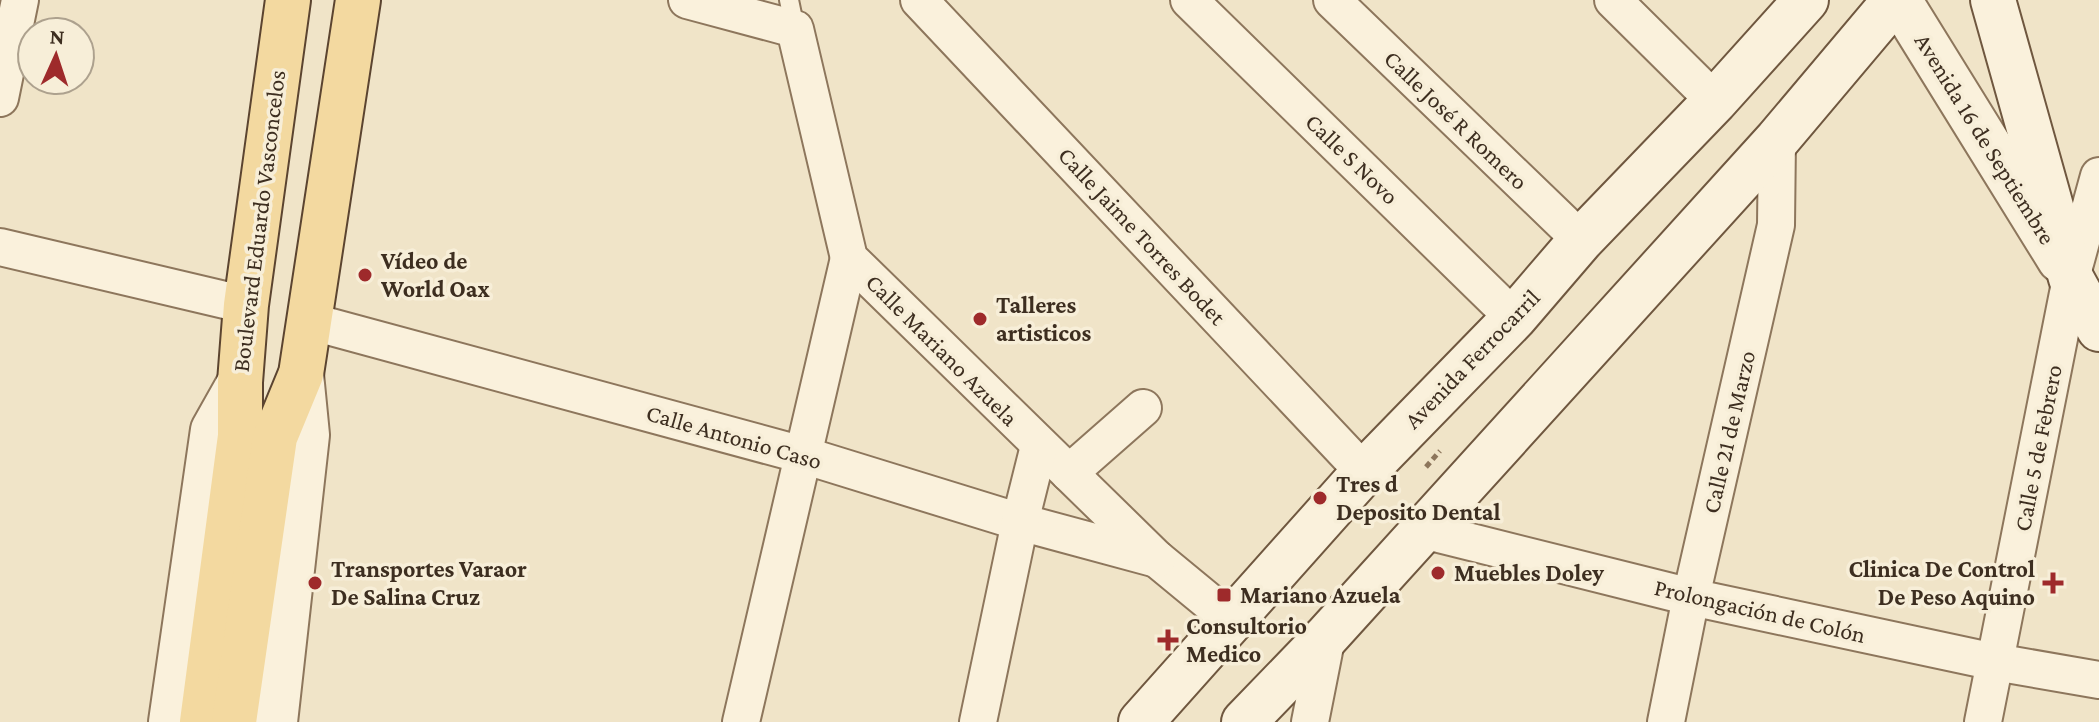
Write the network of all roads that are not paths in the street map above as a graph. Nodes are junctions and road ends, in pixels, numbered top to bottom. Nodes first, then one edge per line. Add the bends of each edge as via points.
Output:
1 (20, 0) edge
2 (288, 0) edge
3 (358, 0) edge
4 (687, 0) edge
5 (919, 0) edge
6 (1189, 0) edge
7 (1332, 0) edge
8 (1613, 0) edge
9 (1806, 0) edge
10 (1897, 0) edge
11 (1993, 0) edge
12 (792, 15) edge
13 (0, 98) edge
14 (1715, 101) junction
15 (1777, 140) junction
16 (2099, 176) edge
17 (1581, 240) junction
18 (0, 247) edge
19 (849, 258) junction
20 (2071, 278) junction
21 (246, 305) junction
22 (1514, 318) junction
23 (309, 321) junction
24 (2099, 329) edge
25 (301, 374) junction
26 (240, 382) junction
27 (1143, 408) dead end
28 (1039, 446) junction
29 (803, 455) junction
30 (1364, 472) junction
31 (1069, 473) junction
32 (1020, 522) junction
33 (1423, 530) junction
34 (1157, 559) junction
35 (1691, 597) junction
36 (1231, 620) junction
37 (1327, 636) junction
38 (1995, 662) junction
39 (2099, 680) edge
40 (171, 722) edge
41 (202, 722) edge
42 (234, 722) edge
43 (275, 722) edge
44 (741, 722) edge
45 (978, 722) edge
46 (1141, 722) edge
47 (1244, 722) edge
48 (1310, 722) edge
49 (1666, 722) edge
50 (1983, 722) edge

1 - 13 street
2 - 21 main road, Boulevard Eduardo Vasconcelos
3 - 23 main road
4 - 12 street
5 - 30 street, Calle Jaime Torres Bodet
6 - 22 street, Calle S Novo
7 - 17 street, Calle José R Romero
8 - 14 street
9 - 14 main road, Avenida Ferrocarril
10 - 15 main road
10 - 20 main road, Avenida 16 de Septiembre
11 - 20 main road, Avenida 16 de Septiembre
12 - 19 street, Calle Mariano Azuela
14 - 17 main road, Avenida Ferrocarril
15 - 33 main road
15 - 35 street, Calle 21 de Marzo via 1776,225
16 - 20 street, Calle 5 de Febrero
17 - 22 main road, Avenida Ferrocarril
18 - 21 street
19 - 28 street, Calle Mariano Azuela
19 - 29 street
20 - 24 main road, Avenida 16 de Septiembre
20 - 38 street, Calle 5 de Febrero
21 - 26 main road, Boulevard Eduardo Vasconcelos
22 - 30 main road, Avenida Ferrocarril
23 - 25 main road
23 - 29 street, Calle Antonio Caso
25 - 42 main road via 275,437
25 - 43 main road via 307,435
26 - 40 main road, Boulevard Eduardo Vasconcelos via 213,430
26 - 41 main road via 240,436
27 - 31 street
28 - 31 street, Calle Mariano Azuela
28 - 32 street
29 - 32 street, Calle Antonio Caso
29 - 44 street
30 - 36 main road, Avenida Ferrocarril
31 - 34 street, Calle Mariano Azuela
32 - 34 street, Calle Antonio Caso
32 - 45 street
33 - 35 street, Prolongación de Colón
33 - 37 main road
34 - 36 street, Calle Mariano Azuela
35 - 38 street, Prolongación de Colón
35 - 49 street, Calle 21 de Marzo
36 - 46 main road, Avenida Ferrocarril
37 - 47 main road
37 - 48 street
38 - 39 street, Prolongación de Colón
38 - 50 street, Calle 5 de Febrero

